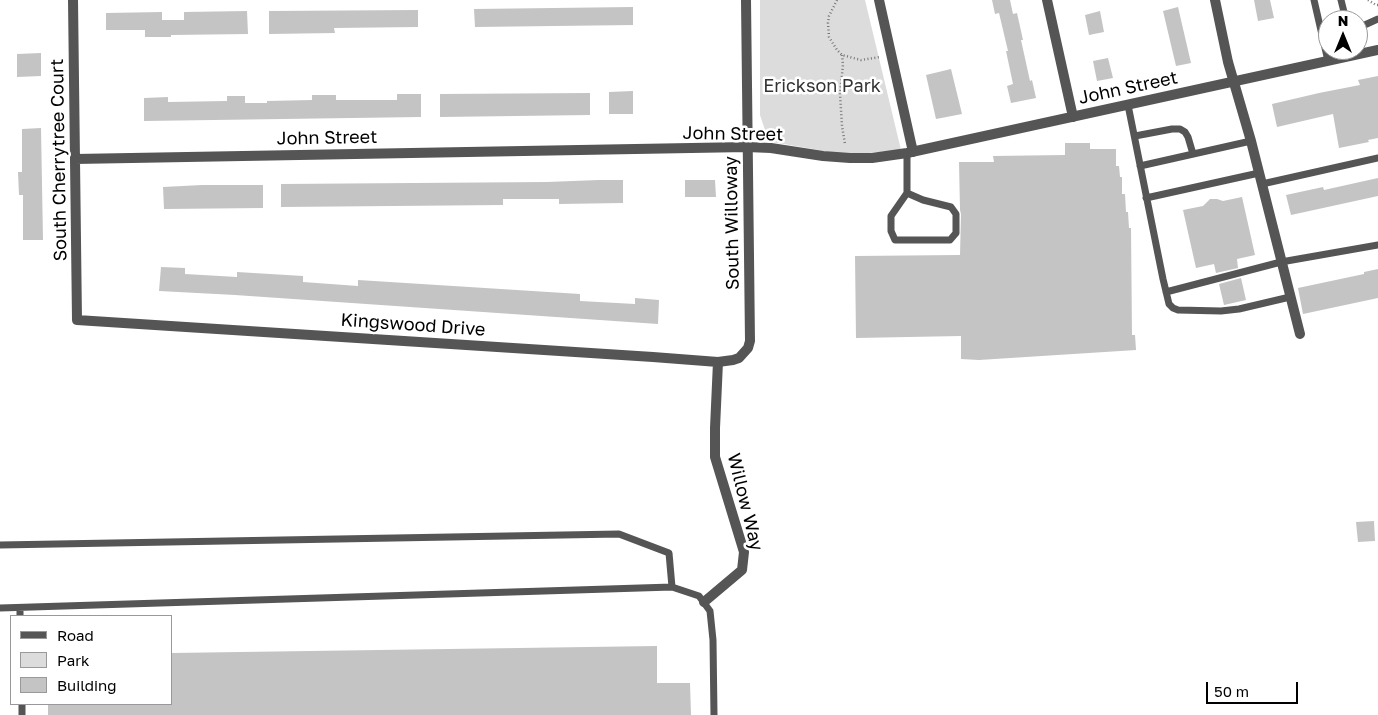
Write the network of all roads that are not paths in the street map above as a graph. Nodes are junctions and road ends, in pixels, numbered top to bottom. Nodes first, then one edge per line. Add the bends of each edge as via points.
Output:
1 (72, 0) edge
2 (746, 0) edge
3 (880, 0) edge
4 (1047, 0) edge
5 (1214, 0) edge
6 (1314, 0) edge
7 (1332, 60) edge
8 (1328, 61) junction
9 (1234, 81) junction
10 (1128, 105) junction
11 (1073, 117) junction
12 (1135, 136) junction
13 (1251, 141) junction
14 (747, 147) junction
15 (910, 152) junction
16 (1193, 154) junction
17 (1378, 158) edge
18 (76, 159) junction
19 (1140, 166) junction
20 (1259, 173) junction
21 (1262, 184) junction
22 (907, 193) junction
23 (1146, 198) junction
24 (1378, 245) edge
25 (1282, 262) junction
26 (1166, 292) junction
27 (1290, 297) junction
28 (77, 320) joint
29 (1300, 334) dead end
30 (744, 353) joint
31 (718, 362) junction
32 (0, 545) edge
33 (672, 587) junction
34 (704, 602) junction
35 (0, 608) edge
36 (20, 608) junction
37 (20, 615) edge
38 (714, 715) edge

1 - 18 street, South Cherrytree Court
2 - 14 street, South Willoway
3 - 15 street
4 - 11 street
5 - 9 street
6 - 8 lane
7 - 8 street, John Street
8 - 9 street, John Street
9 - 10 street, John Street
9 - 13 street
10 - 11 street, John Street
10 - 12 lane
11 - 15 street, John Street
12 - 16 lane via 1180,129 1188,137
12 - 19 lane
13 - 16 lane
13 - 20 street
14 - 15 street, John Street via 850,158
14 - 18 street, John Street
14 - 30 street, South Willoway via 750,340
15 - 22 lane
16 - 19 lane
17 - 21 lane
18 - 28 street, South Cherrytree Court
19 - 23 lane
20 - 21 street
20 - 23 lane
21 - 25 street
22 - 22 lane via 891,216 891,231 896,240 950,240 956,233 956,214 951,207
23 - 26 lane
24 - 25 lane
25 - 26 lane
25 - 27 street
26 - 27 lane via 1169,304 1178,310 1239,309
27 - 29 street
28 - 31 street, Kingswood Drive
30 - 31 street, Kingswood Drive via 739,358
31 - 34 street, Willow Way via 715,457 744,552 742,570
32 - 33 lane via 619,534 669,553
33 - 34 lane via 700,596
33 - 36 lane
34 - 38 lane via 710,611 714,640
35 - 36 lane
36 - 37 lane

